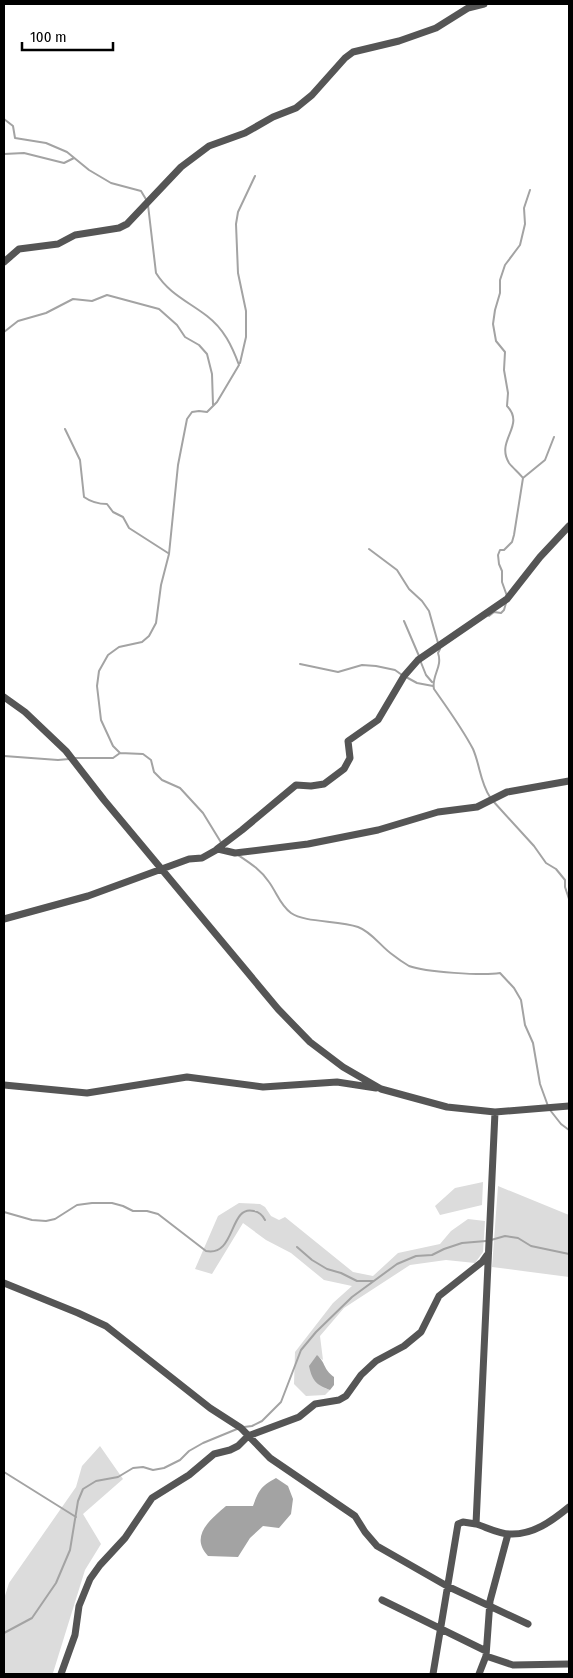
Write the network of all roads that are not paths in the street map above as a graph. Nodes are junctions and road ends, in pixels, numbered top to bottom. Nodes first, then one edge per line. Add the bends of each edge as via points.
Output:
1 (484, 4) edge
2 (4, 262) edge
3 (569, 526) edge
4 (4, 697) edge
5 (569, 781) edge
6 (217, 850) junction
7 (162, 870) junction
8 (4, 919) edge
9 (4, 1084) edge
10 (382, 1089) junction
11 (569, 1106) edge
12 (495, 1112) junction
13 (488, 1255) junction
14 (4, 1283) edge
15 (248, 1436) junction
16 (569, 1507) edge
17 (476, 1524) junction
18 (508, 1534) junction
19 (447, 1586) junction
20 (382, 1600) dead end
21 (489, 1606) junction
22 (528, 1624) dead end
23 (440, 1629) junction
24 (486, 1653) junction
25 (569, 1664) edge
26 (61, 1674) edge
27 (433, 1674) edge
28 (479, 1674) edge

1 - 2 street via 468,8 436,28 353,52 296,108 209,146 181,167 127,224 75,235 58,244 19,249
3 - 6 street via 507,599 418,660 404,676 378,720 348,741 350,758 344,768 324,784 296,785
4 - 7 street via 66,751
5 - 6 street via 507,792 477,807 438,812 378,830 308,844 235,853
6 - 7 street
7 - 8 street via 88,896
7 - 10 street via 278,1009 310,1042
9 - 10 street via 87,1093 187,1077 263,1087 337,1082
10 - 12 street via 448,1107
11 - 12 street
12 - 13 street
13 - 15 street via 440,1296 421,1332 404,1346 376,1360 346,1396 315,1404 299,1417
13 - 17 street
14 - 15 street via 106,1326
15 - 19 street via 270,1458 355,1516 377,1546
15 - 26 street via 238,1446 214,1454 189,1475 152,1498 125,1538 87,1584 79,1606 75,1635
16 - 18 street via 529,1532
17 - 18 street
17 - 19 street via 458,1524
18 - 21 street
19 - 21 street
19 - 23 street
20 - 23 street
21 - 22 street
21 - 24 street
23 - 24 street
23 - 27 street
24 - 25 street via 513,1666
24 - 28 street

